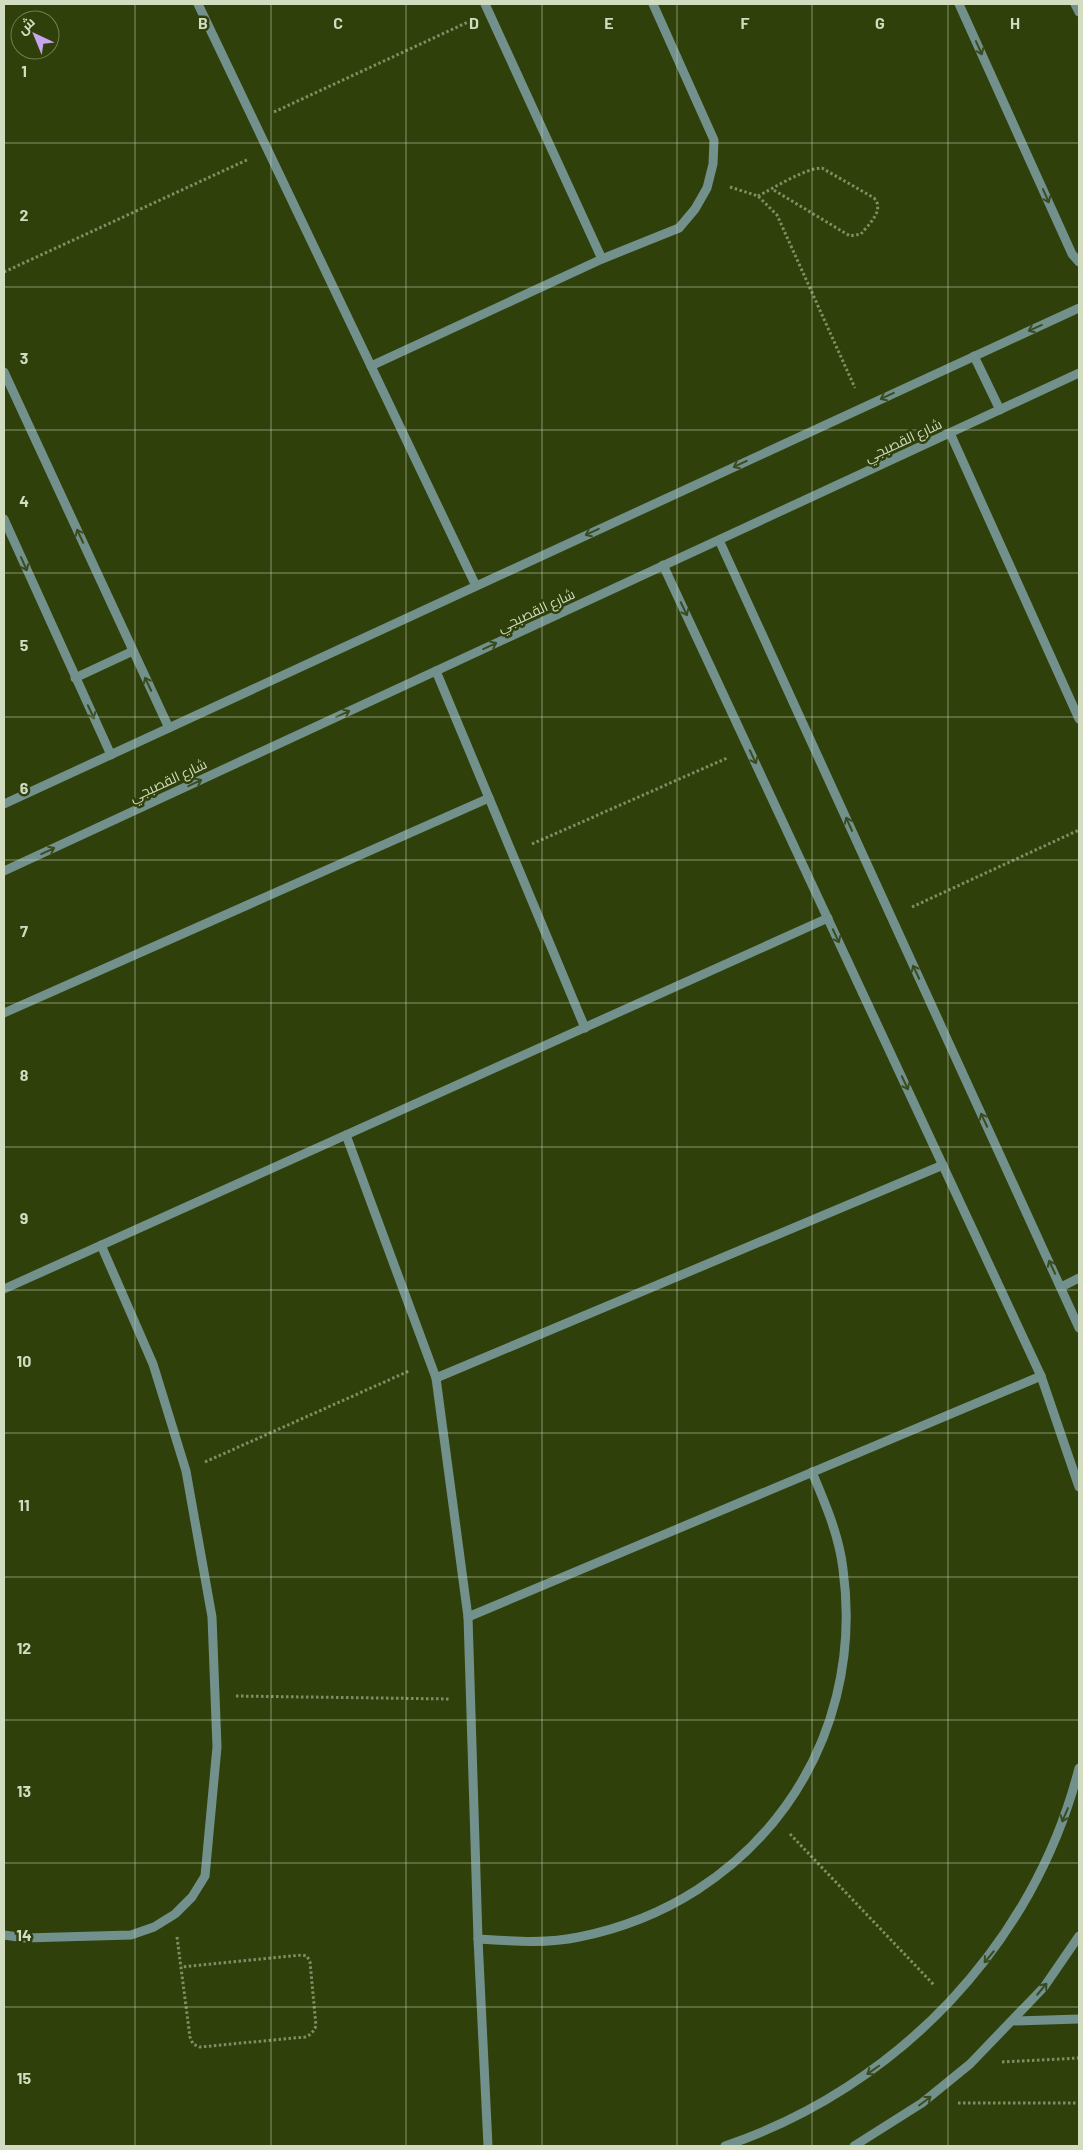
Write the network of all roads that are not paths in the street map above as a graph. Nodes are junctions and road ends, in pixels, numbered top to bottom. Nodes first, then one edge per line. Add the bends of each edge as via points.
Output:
1 (198, 4) edge
2 (653, 4) edge
3 (959, 4) edge
4 (1076, 4) edge
5 (487, 8) edge
6 (1079, 12) edge
7 (602, 259) junction
8 (1079, 262) edge
9 (1079, 308) edge
10 (974, 356) junction
11 (371, 366) junction
12 (4, 372) edge
13 (1079, 373) edge
14 (1000, 410) junction
15 (950, 433) junction
16 (5, 524) edge
17 (719, 540) junction
18 (663, 565) junction
19 (476, 586) junction
20 (133, 651) junction
21 (436, 671) junction
22 (75, 678) junction
23 (1079, 719) edge
24 (169, 728) junction
25 (111, 755) junction
26 (489, 798) junction
27 (4, 804) edge
28 (4, 871) edge
29 (828, 918) junction
30 (4, 1012) edge
31 (585, 1028) junction
32 (346, 1135) junction
33 (943, 1165) junction
34 (102, 1245) junction
35 (1079, 1278) edge
36 (1061, 1287) junction
37 (4, 1289) edge
38 (1079, 1328) edge
39 (1041, 1376) junction
40 (436, 1378) junction
41 (812, 1472) junction
42 (1079, 1487) edge
43 (468, 1616) junction
44 (1079, 1768) edge
45 (4, 1936) edge
46 (1079, 1936) edge
47 (478, 1939) junction
48 (1079, 2019) edge
49 (1013, 2021) junction
50 (488, 2146) edge
51 (725, 2146) edge
52 (854, 2146) edge

1 - 11 street
2 - 7 street via 714,140 713,164 707,188 695,209 678,228
3 -> 8 street via 1072,254
4 - 6 street
5 - 7 street
7 - 11 street
9 -> 10 street
10 - 14 street
10 -> 19 street
11 - 19 street
20 -> 12 street
13 - 14 street, شارع القصبجي
14 - 15 street, شارع القصبجي
15 - 17 street, شارع القصبجي
15 - 23 street
16 -> 22 street
17 - 18 street, شارع القصبجي
36 -> 17 street
21 -> 18 street, شارع القصبجي
18 -> 29 street
19 - 24 street
20 - 22 street
24 -> 20 street
21 - 26 street
28 -> 21 street, شارع القصبجي
22 -> 25 street
24 - 25 street
25 - 27 street
26 - 30 street
26 - 31 street
29 - 31 street
29 -> 33 street
31 - 32 street
32 - 34 street
32 - 40 street
33 - 39 street
33 - 40 street
34 - 37 street
34 - 45 street via 154,1364 186,1471 212,1617 217,1747 205,1876 192,1897 175,1914 154,1927 130,1935
35 - 36 street
36 - 38 street
39 - 41 street
39 - 42 street
40 - 43 street
41 - 43 street
41 - 47 street via 831,1519 843,1567 847,1618 843,1668 832,1717 813,1764 786,1806 754,1845 716,1878 674,1905 627,1925 578,1938 528,1942
43 - 47 street
44 -> 51 street via 1070,1804 1037,1881 993,1952 938,2015 875,2069 804,2113
49 -> 46 street via 1044,1987
47 - 50 street
48 - 49 street
52 -> 49 street via 922,2103 970,2064

